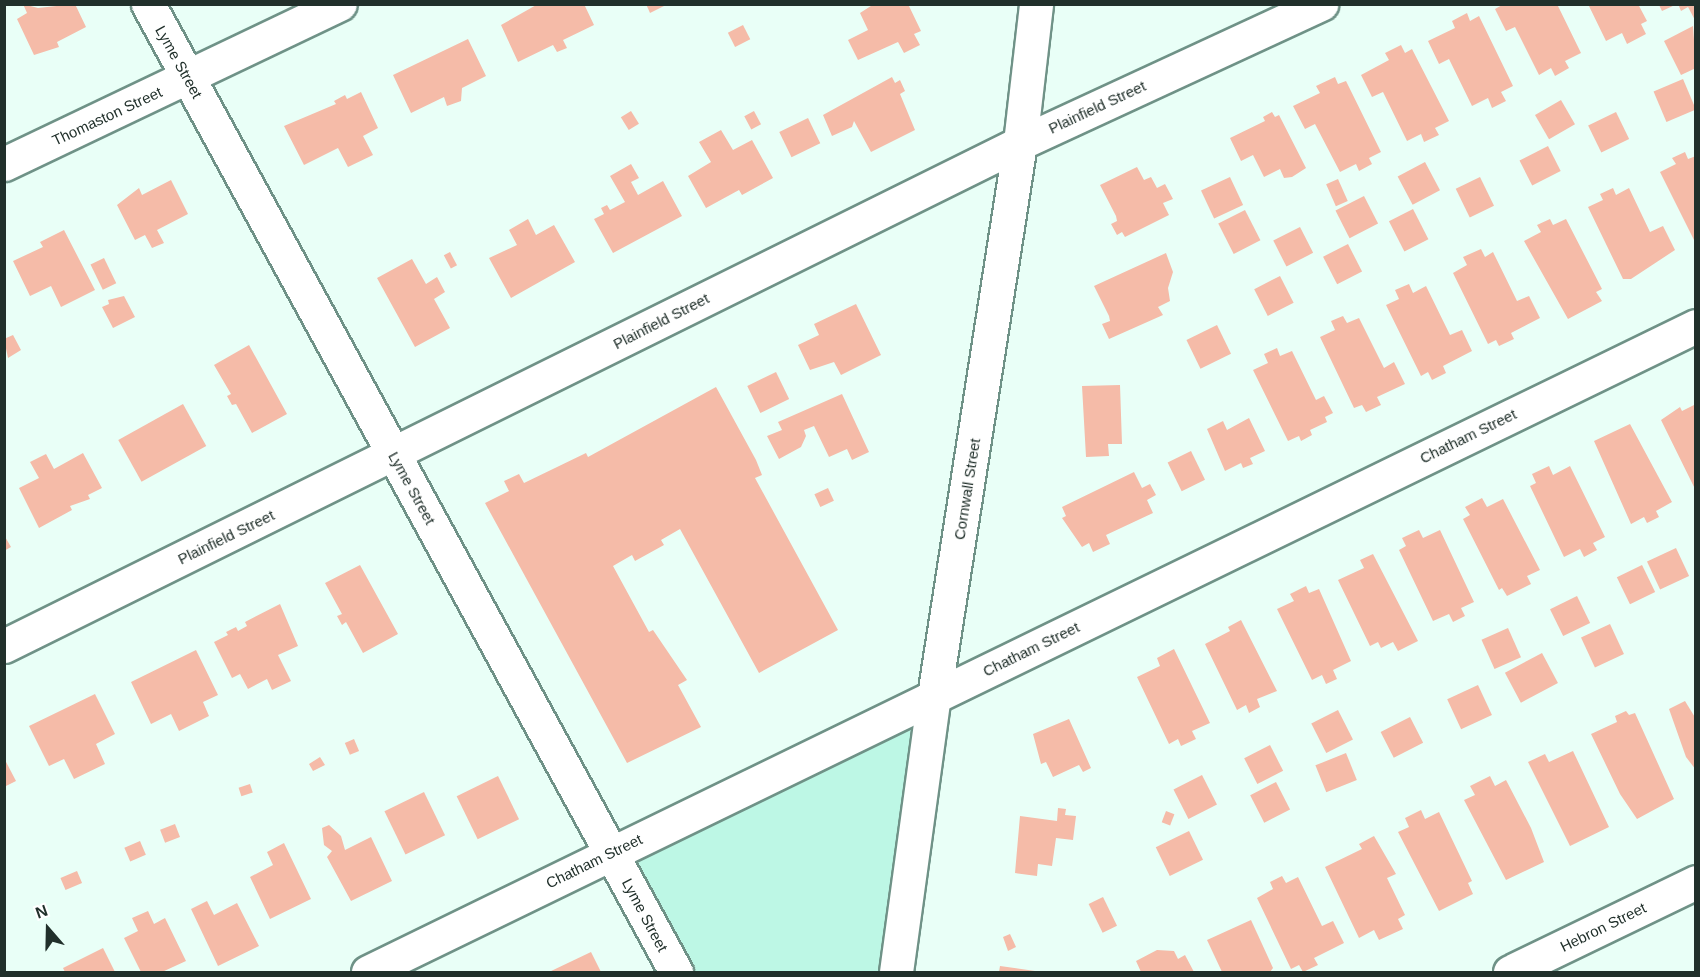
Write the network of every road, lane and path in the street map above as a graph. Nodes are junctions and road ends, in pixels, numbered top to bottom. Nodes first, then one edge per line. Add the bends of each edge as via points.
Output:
1 (148, 4) edge
2 (340, 4) edge
3 (1036, 4) edge
4 (1321, 4) edge
5 (188, 77) junction
6 (1020, 143) junction
7 (4, 164) edge
8 (1695, 326) edge
9 (394, 455) junction
10 (4, 646) edge
11 (934, 696) junction
12 (612, 853) junction
13 (1695, 882) edge
14 (368, 972) edge
15 (676, 972) edge
16 (896, 972) edge
17 (1510, 972) edge

1 - 5 street, Lyme Street
2 - 5 street, Thomaston Street
3 - 6 street, Cornwall Street
4 - 6 street, Plainfield Street
5 - 7 street, Thomaston Street
5 - 9 street, Lyme Street
6 - 9 street, Plainfield Street
6 - 11 street, Cornwall Street
8 - 11 street, Chatham Street
9 - 10 street, Plainfield Street
9 - 12 street, Lyme Street
11 - 12 street, Chatham Street
11 - 16 street, Cornwall Street
12 - 14 street, Chatham Street
12 - 15 street, Lyme Street
13 - 17 street, Hebron Street

